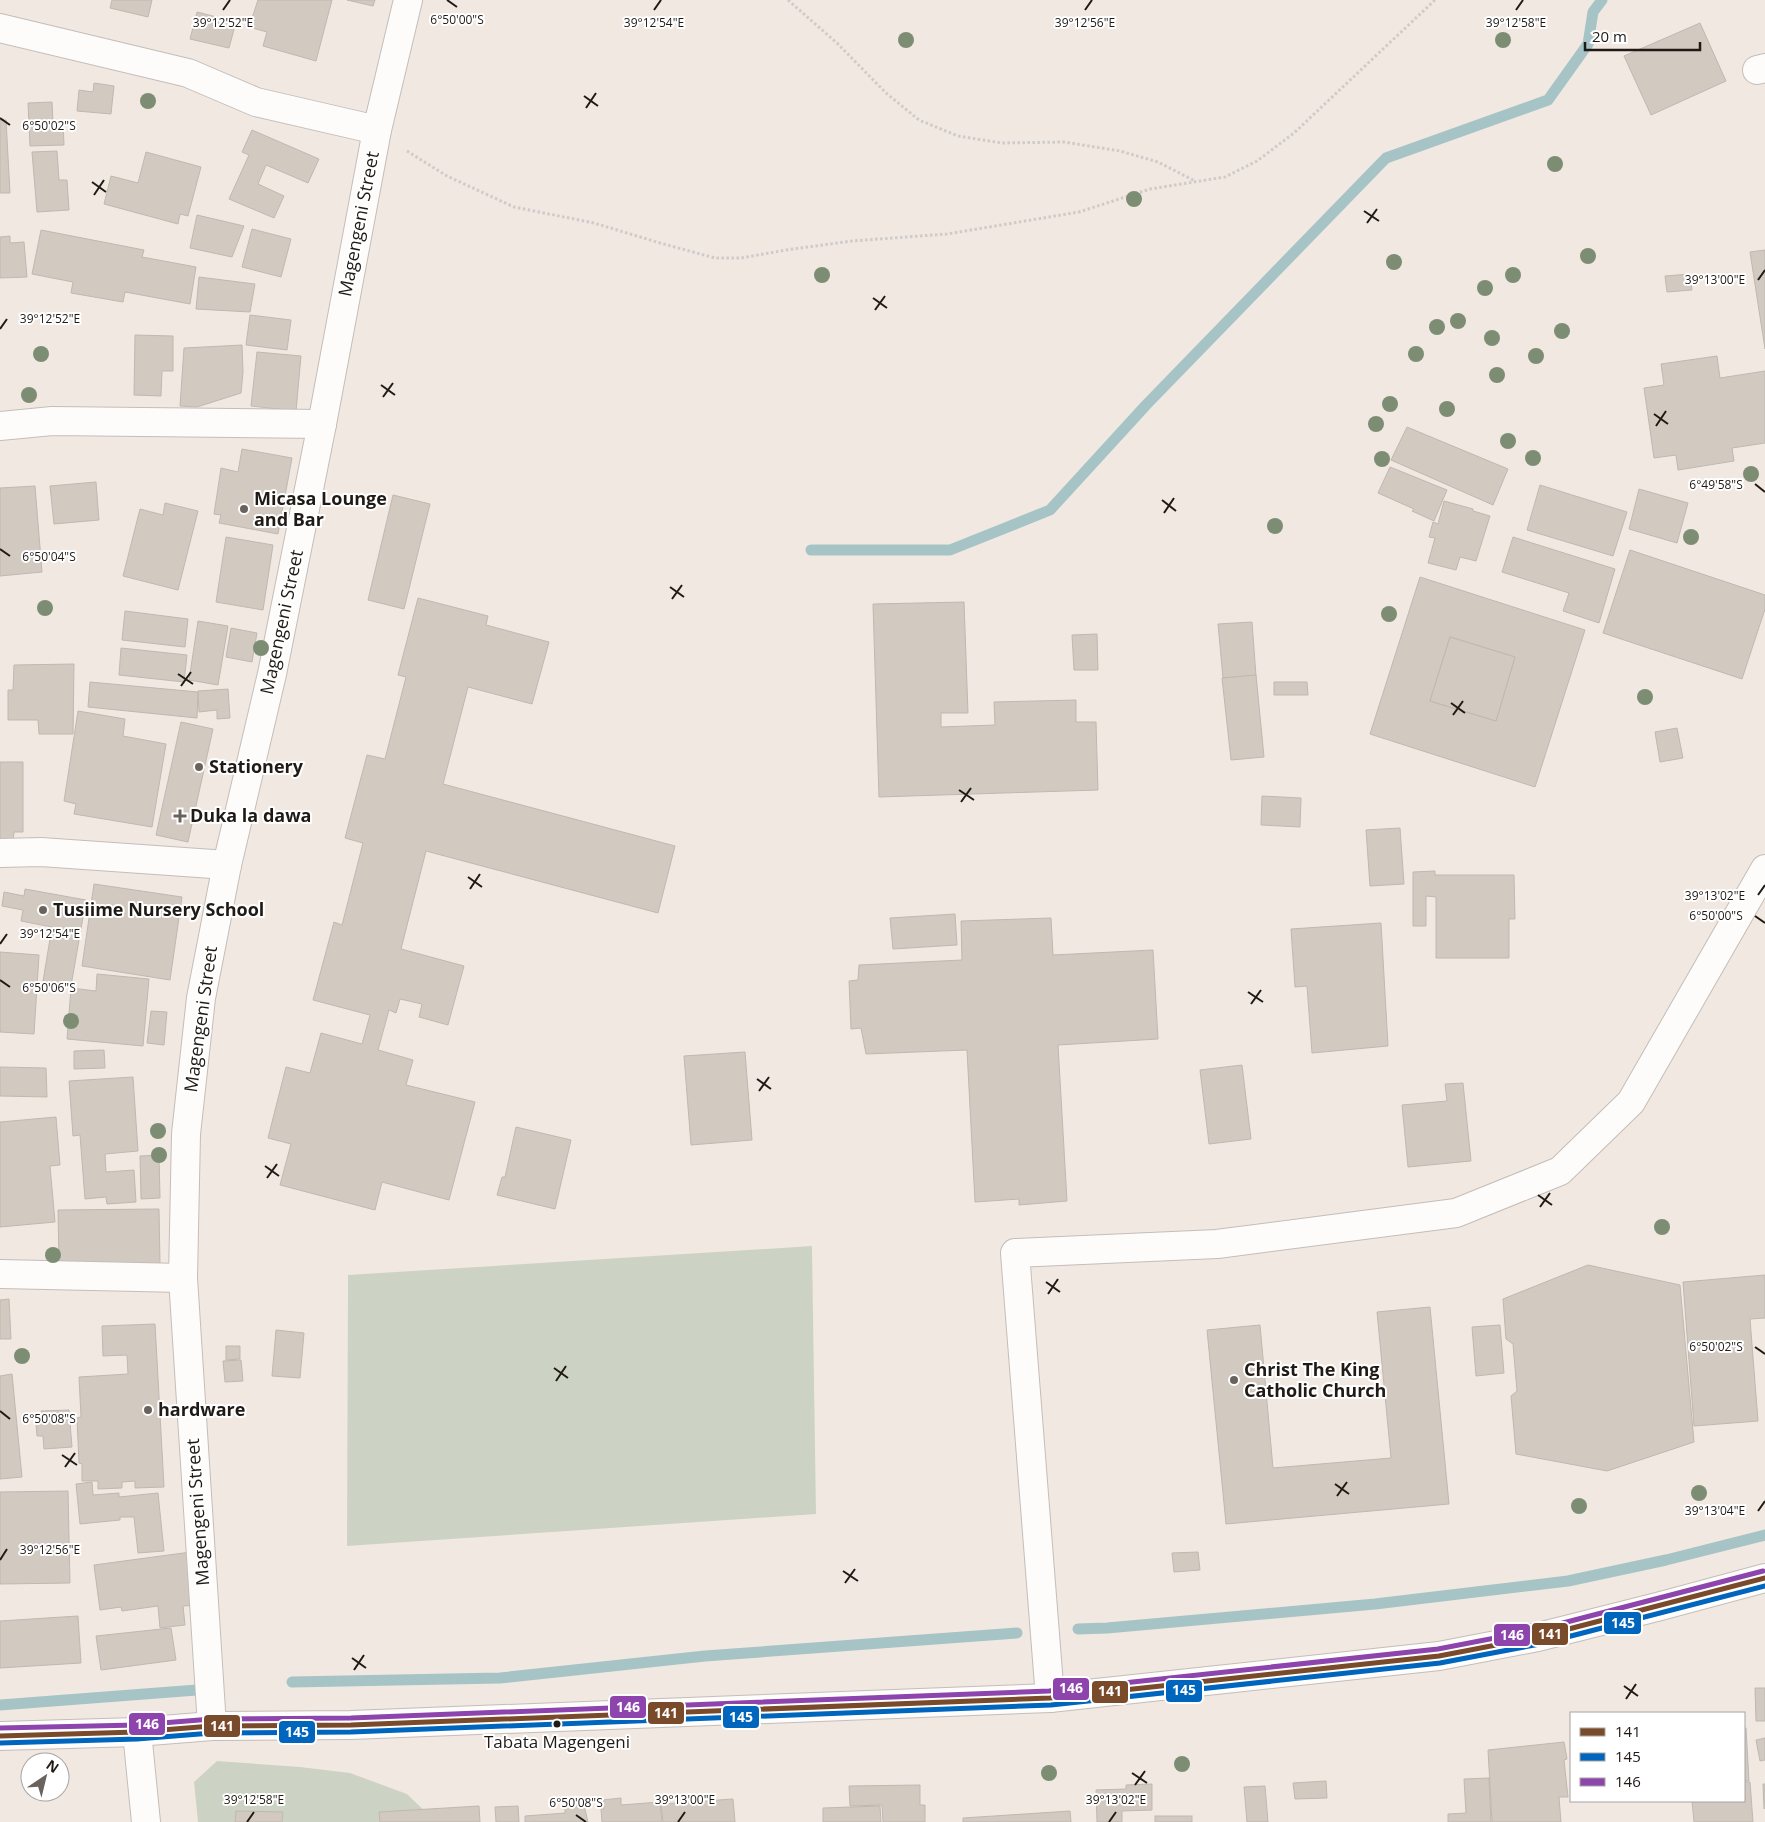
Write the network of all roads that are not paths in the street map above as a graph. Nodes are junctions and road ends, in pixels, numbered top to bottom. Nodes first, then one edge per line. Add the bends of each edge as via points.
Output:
1 (408, 0) edge
2 (0, 28) edge
3 (377, 130) junction
4 (322, 424) junction
5 (0, 426) edge
6 (0, 853) edge
7 (227, 865) junction
8 (1765, 870) edge
9 (0, 1274) edge
10 (183, 1278) junction
11 (1765, 1578) edge
12 (1050, 1698) junction
13 (212, 1726) junction
14 (137, 1732) junction
15 (0, 1736) edge
16 (146, 1822) edge

1 - 3 street, Magengeni Street
2 - 3 street via 188,73 256,102
3 - 4 street, Magengeni Street
4 - 5 street via 52,422
4 - 7 street, Magengeni Street via 272,674
6 - 7 street via 41,852
7 - 10 street, Magengeni Street via 201,998 186,1134
8 - 12 street via 1632,1102 1560,1171 1456,1213 1217,1244 1015,1254
9 - 10 street
10 - 13 street, Magengeni Street
11 - 12 street via 1538,1637 1439,1656
12 - 13 street via 351,1725
13 - 14 street
14 - 15 street
14 - 16 street

